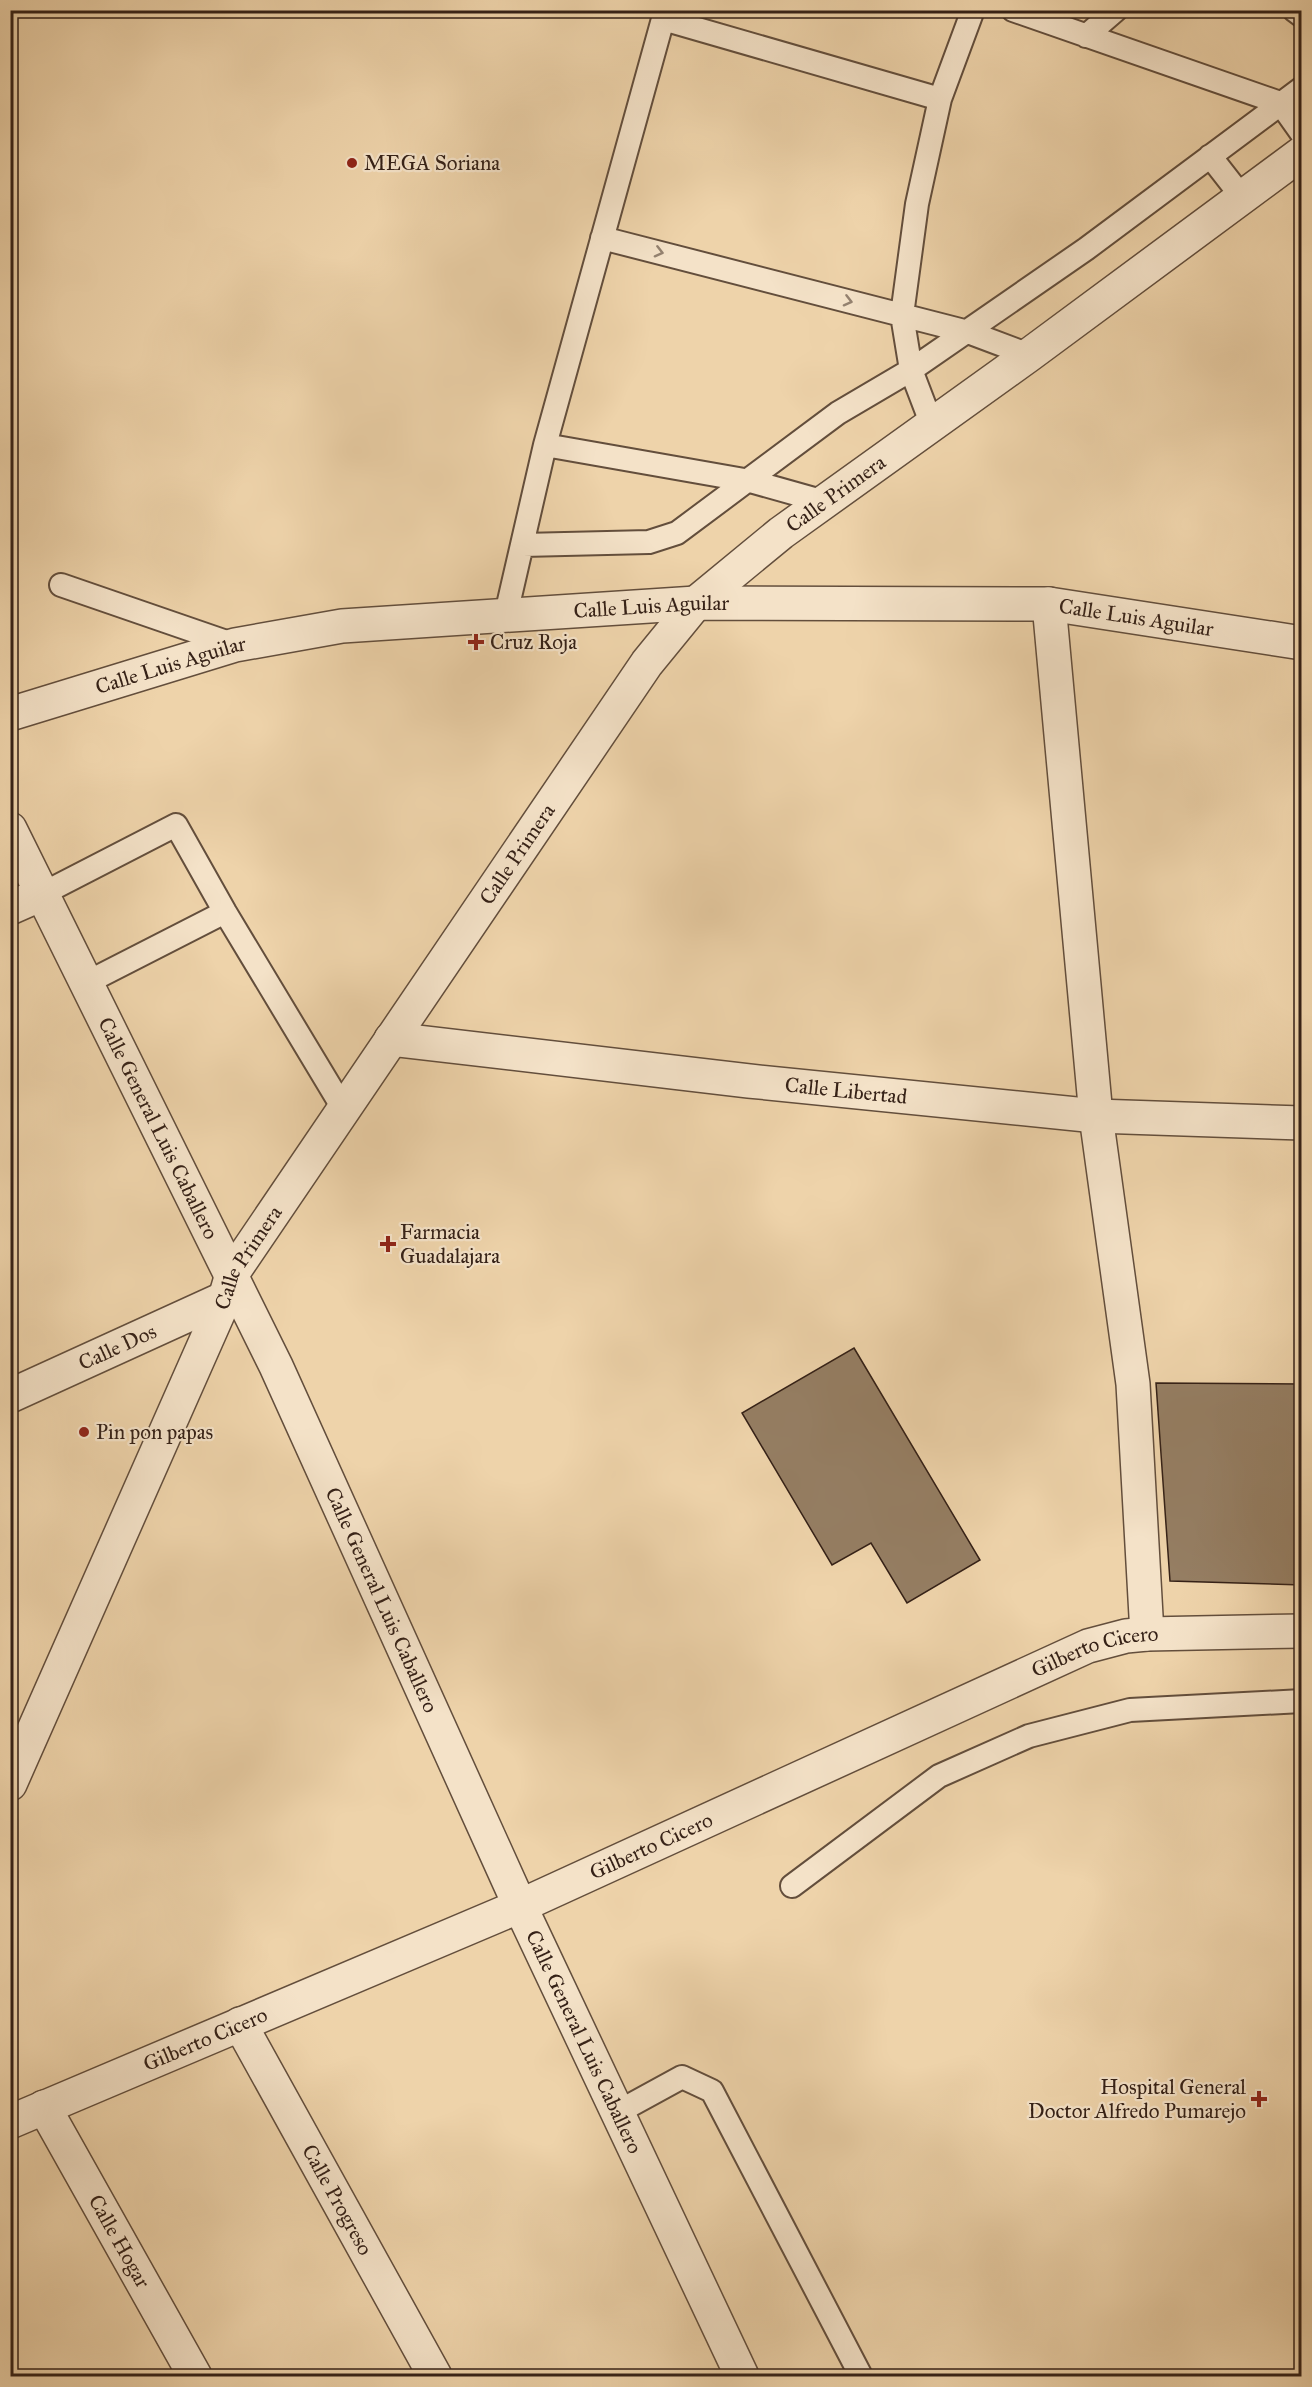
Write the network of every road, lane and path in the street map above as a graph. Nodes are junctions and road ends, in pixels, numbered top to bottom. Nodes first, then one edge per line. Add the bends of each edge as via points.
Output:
1 (973, 10) edge
2 (1013, 10) edge
3 (1116, 10) edge
4 (1294, 10) edge
5 (1302, 16) edge
6 (1086, 36) junction
7 (1302, 88) edge
8 (940, 99) junction
9 (1280, 103) junction
10 (1302, 134) edge
11 (1302, 153) edge
12 (1210, 156) junction
13 (1242, 197) junction
14 (602, 238) junction
15 (902, 315) junction
16 (968, 332) junction
17 (1029, 355) junction
18 (911, 370) junction
19 (932, 425) junction
20 (545, 445) junction
21 (750, 481) junction
22 (825, 502) junction
23 (523, 545) junction
24 (61, 585) dead end
25 (696, 603) junction
26 (1049, 604) junction
27 (506, 614) junction
28 (1302, 643) edge
29 (235, 645) junction
30 (10, 714) edge
31 (10, 829) edge
32 (44, 893) junction
33 (10, 908) edge
34 (225, 912) junction
35 (86, 983) junction
36 (391, 1039) junction
37 (343, 1108) junction
38 (1096, 1116) junction
39 (1302, 1123) edge
40 (229, 1286) junction
41 (10, 1396) edge
42 (1302, 1631) edge
43 (1147, 1634) junction
44 (1302, 1701) edge
45 (10, 1784) edge
46 (792, 1886) dead end
47 (520, 1906) junction
48 (240, 2024) junction
49 (44, 2107) junction
50 (618, 2112) junction
51 (10, 2121) edge
52 (195, 2376) edge
53 (435, 2376) edge
54 (741, 2376) edge
55 (861, 2376) edge

1 - 8 lane
2 - 6 lane
3 - 6 lane
4 - 5 lane
6 - 9 lane
7 - 9 lane
8 - 14 lane via 663,19
8 - 15 lane via 917,204
9 - 10 lane
9 - 12 lane
11 - 13 street, Calle Primera
12 - 13 lane
12 - 16 lane
13 - 17 street, Calle Primera
14 -> 15 lane
14 - 20 lane
15 - 16 lane
15 - 18 lane
16 - 17 lane
16 - 18 lane
17 - 19 street, Calle Primera
18 - 19 lane
18 - 21 lane via 838,413
19 - 22 street, Calle Primera
20 - 21 lane
20 - 23 lane
21 - 22 lane
21 - 23 lane via 677,533 649,542
22 - 25 street, Calle Primera
23 - 27 lane
24 - 29 lane
25 - 26 street, Calle Luis Aguilar
25 - 27 street, Calle Luis Aguilar
25 - 36 street, Calle Primera via 647,663
26 - 28 street, Calle Luis Aguilar
26 - 38 street
27 - 29 street, Calle Luis Aguilar via 342,626
29 - 30 street, Calle Luis Aguilar
31 - 32 street, Calle General Luis Caballero
32 - 33 street
32 - 34 lane via 176,825
32 - 35 street, Calle General Luis Caballero
34 - 35 lane
34 - 37 lane
35 - 40 street, Calle General Luis Caballero
36 - 37 street, Calle Primera
36 - 38 street, Calle Libertad
37 - 40 street, Calle Primera
38 - 39 street, Calle Libertad
38 - 43 street via 1133,1384
40 - 41 street, Calle Dos
40 - 45 street, Calle Primera
40 - 47 street, Calle General Luis Caballero
42 - 43 street, Gilberto Cicero
43 - 47 street, Gilberto Cicero via 1088,1646
44 - 46 lane via 1130,1710 1029,1736 939,1776
47 - 48 street, Gilberto Cicero
47 - 50 street, Calle General Luis Caballero
48 - 49 street, Gilberto Cicero
48 - 53 street, Calle Progreso
49 - 51 street, Gilberto Cicero
49 - 52 street, Calle Hogar
50 - 54 street, Calle General Luis Caballero
50 - 55 lane via 682,2077 712,2091

